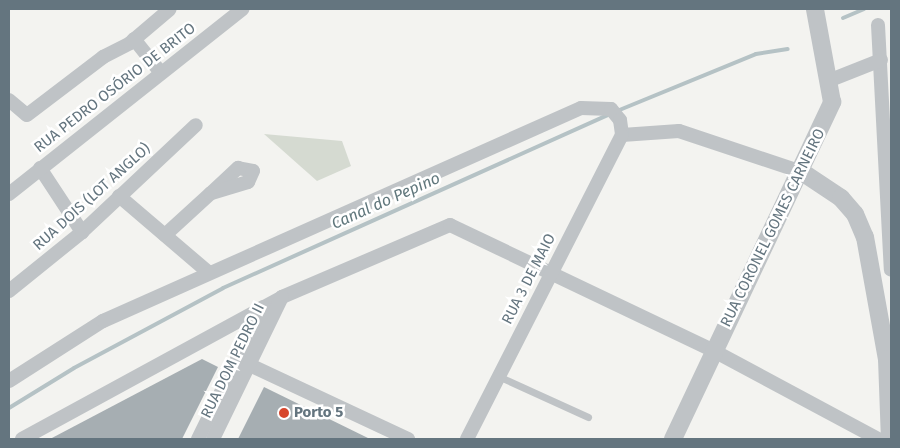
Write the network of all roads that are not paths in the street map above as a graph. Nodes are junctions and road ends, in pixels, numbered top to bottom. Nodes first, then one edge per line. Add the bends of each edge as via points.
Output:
1 (170, 9) edge
2 (242, 9) edge
3 (815, 9) edge
4 (878, 25) dead end
5 (134, 39) junction
6 (881, 60) junction
7 (161, 73) junction
8 (828, 81) junction
9 (9, 100) edge
10 (196, 125) dead end
11 (622, 135) junction
12 (40, 168) junction
13 (802, 172) junction
14 (211, 193) dead end
15 (9, 194) edge
16 (119, 196) junction
17 (82, 232) junction
18 (165, 235) junction
19 (891, 270) edge
20 (551, 271) junction
21 (209, 273) junction
22 (9, 291) edge
23 (282, 297) junction
24 (263, 307) junction
25 (891, 333) edge
26 (714, 350) junction
27 (887, 359) junction
28 (243, 362) junction
29 (498, 376) junction
30 (10, 377) edge
31 (588, 417) dead end
32 (204, 438) edge
33 (22, 439) edge
34 (408, 439) edge
35 (467, 439) edge
36 (673, 439) edge
37 (878, 439) edge
38 (890, 439) edge

1 - 5 street
2 - 7 street, RUA PEDRO OSÓRIO DE BRITO
3 - 8 street, RUA CORONEL GOMES CARNEIRO
4 - 6 street
5 - 7 street
5 - 9 street via 27,115
6 - 8 street
6 - 19 street
7 - 12 street, RUA PEDRO OSÓRIO DE BRITO
8 - 13 street, RUA CORONEL GOMES CARNEIRO via 832,102
10 - 16 street, RUA DOIS (LOT ANGLO)
11 - 13 street via 680,131
11 - 20 street, RUA 3 DE MAIO
11 - 21 street via 615,115 581,108
12 - 15 street, RUA PEDRO OSÓRIO DE BRITO
12 - 17 street
13 - 26 street, RUA CORONEL GOMES CARNEIRO
13 - 27 street via 841,198 855,214 865,237
14 - 18 street
16 - 17 street, RUA DOIS (LOT ANGLO)
16 - 18 street
17 - 22 street, RUA DOIS (LOT ANGLO)
18 - 21 street
20 - 23 street via 450,225
20 - 26 street
20 - 29 street, RUA 3 DE MAIO
21 - 30 street via 103,321
23 - 24 street
23 - 28 street, RUA DOM PEDRO II
24 - 28 street, RUA DOM PEDRO II
24 - 33 street
25 - 27 street
26 - 36 street, RUA CORONEL GOMES CARNEIRO
26 - 37 street
27 - 38 street
28 - 32 street, RUA DOM PEDRO II
28 - 34 street
29 - 31 lane
29 - 35 street, RUA 3 DE MAIO

